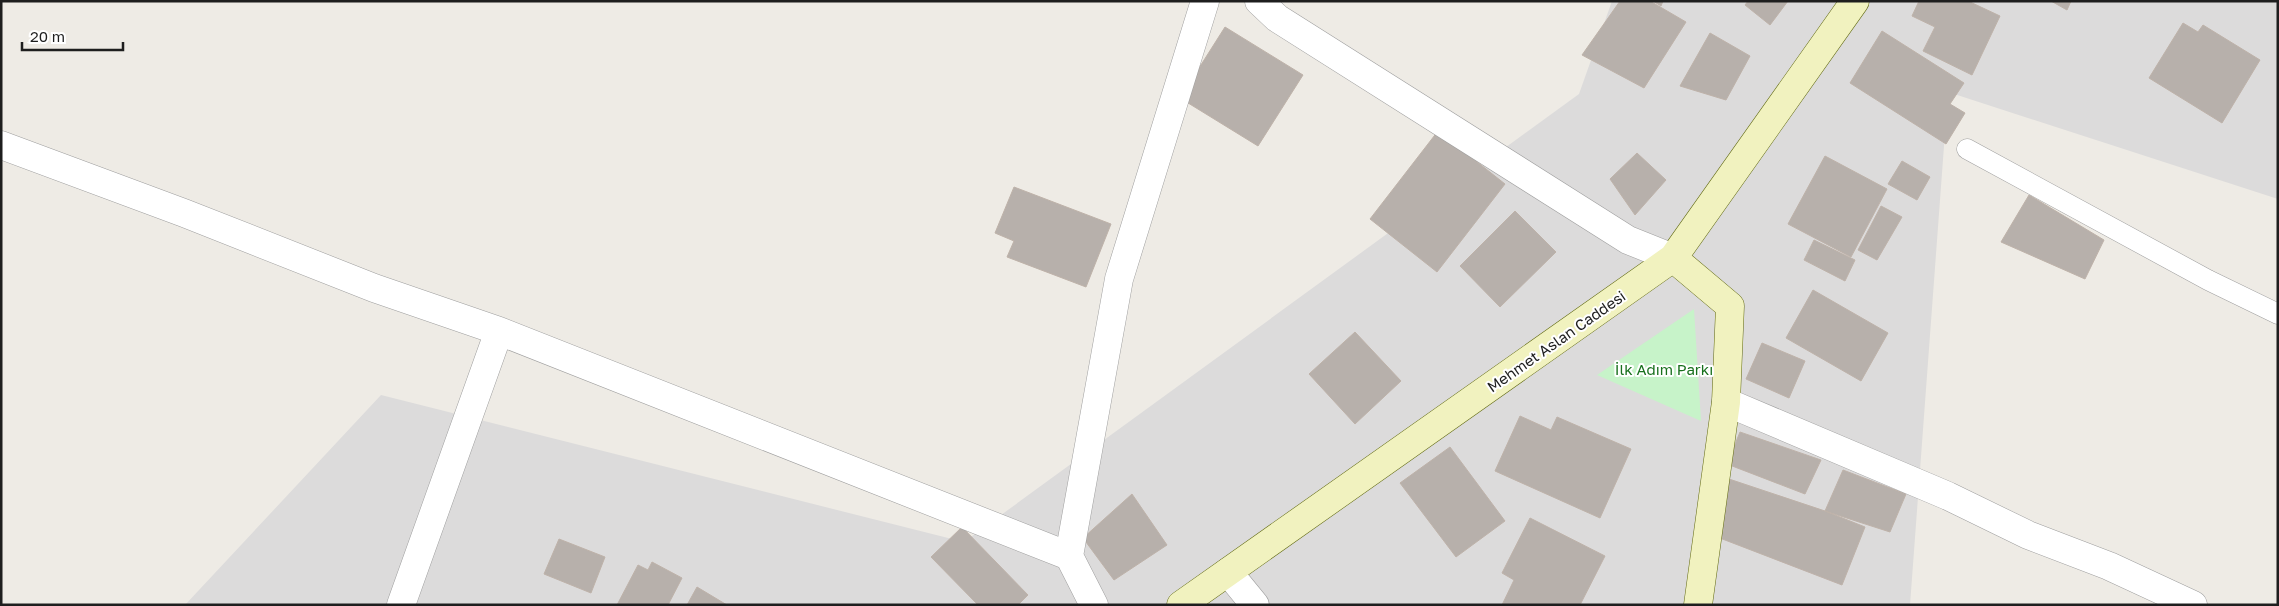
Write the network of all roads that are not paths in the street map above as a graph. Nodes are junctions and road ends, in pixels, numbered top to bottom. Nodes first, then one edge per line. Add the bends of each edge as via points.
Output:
1 (1205, 1) edge
2 (1259, 1) edge
3 (1855, 1) edge
4 (1, 145) edge
5 (1967, 150) dead end
6 (1673, 258) junction
7 (2278, 314) edge
8 (498, 331) junction
9 (1726, 402) junction
10 (1069, 556) junction
11 (1228, 572) junction
12 (401, 605) edge
13 (1094, 605) edge
14 (1181, 605) edge
15 (1255, 605) edge
16 (1698, 605) edge
17 (2193, 605) edge

1 - 10 street via 1119,279
2 - 6 street via 1276,18 1628,240
3 - 6 street, Mehmet Aslan Caddesi
4 - 8 street via 374,288
5 - 7 lane via 2208,280
6 - 9 street via 1730,306
6 - 11 street, Mehmet Aslan Caddesi
8 - 10 street
8 - 12 street
9 - 16 street
9 - 17 street
10 - 13 street
11 - 14 street, Mehmet Aslan Caddesi
11 - 15 street

